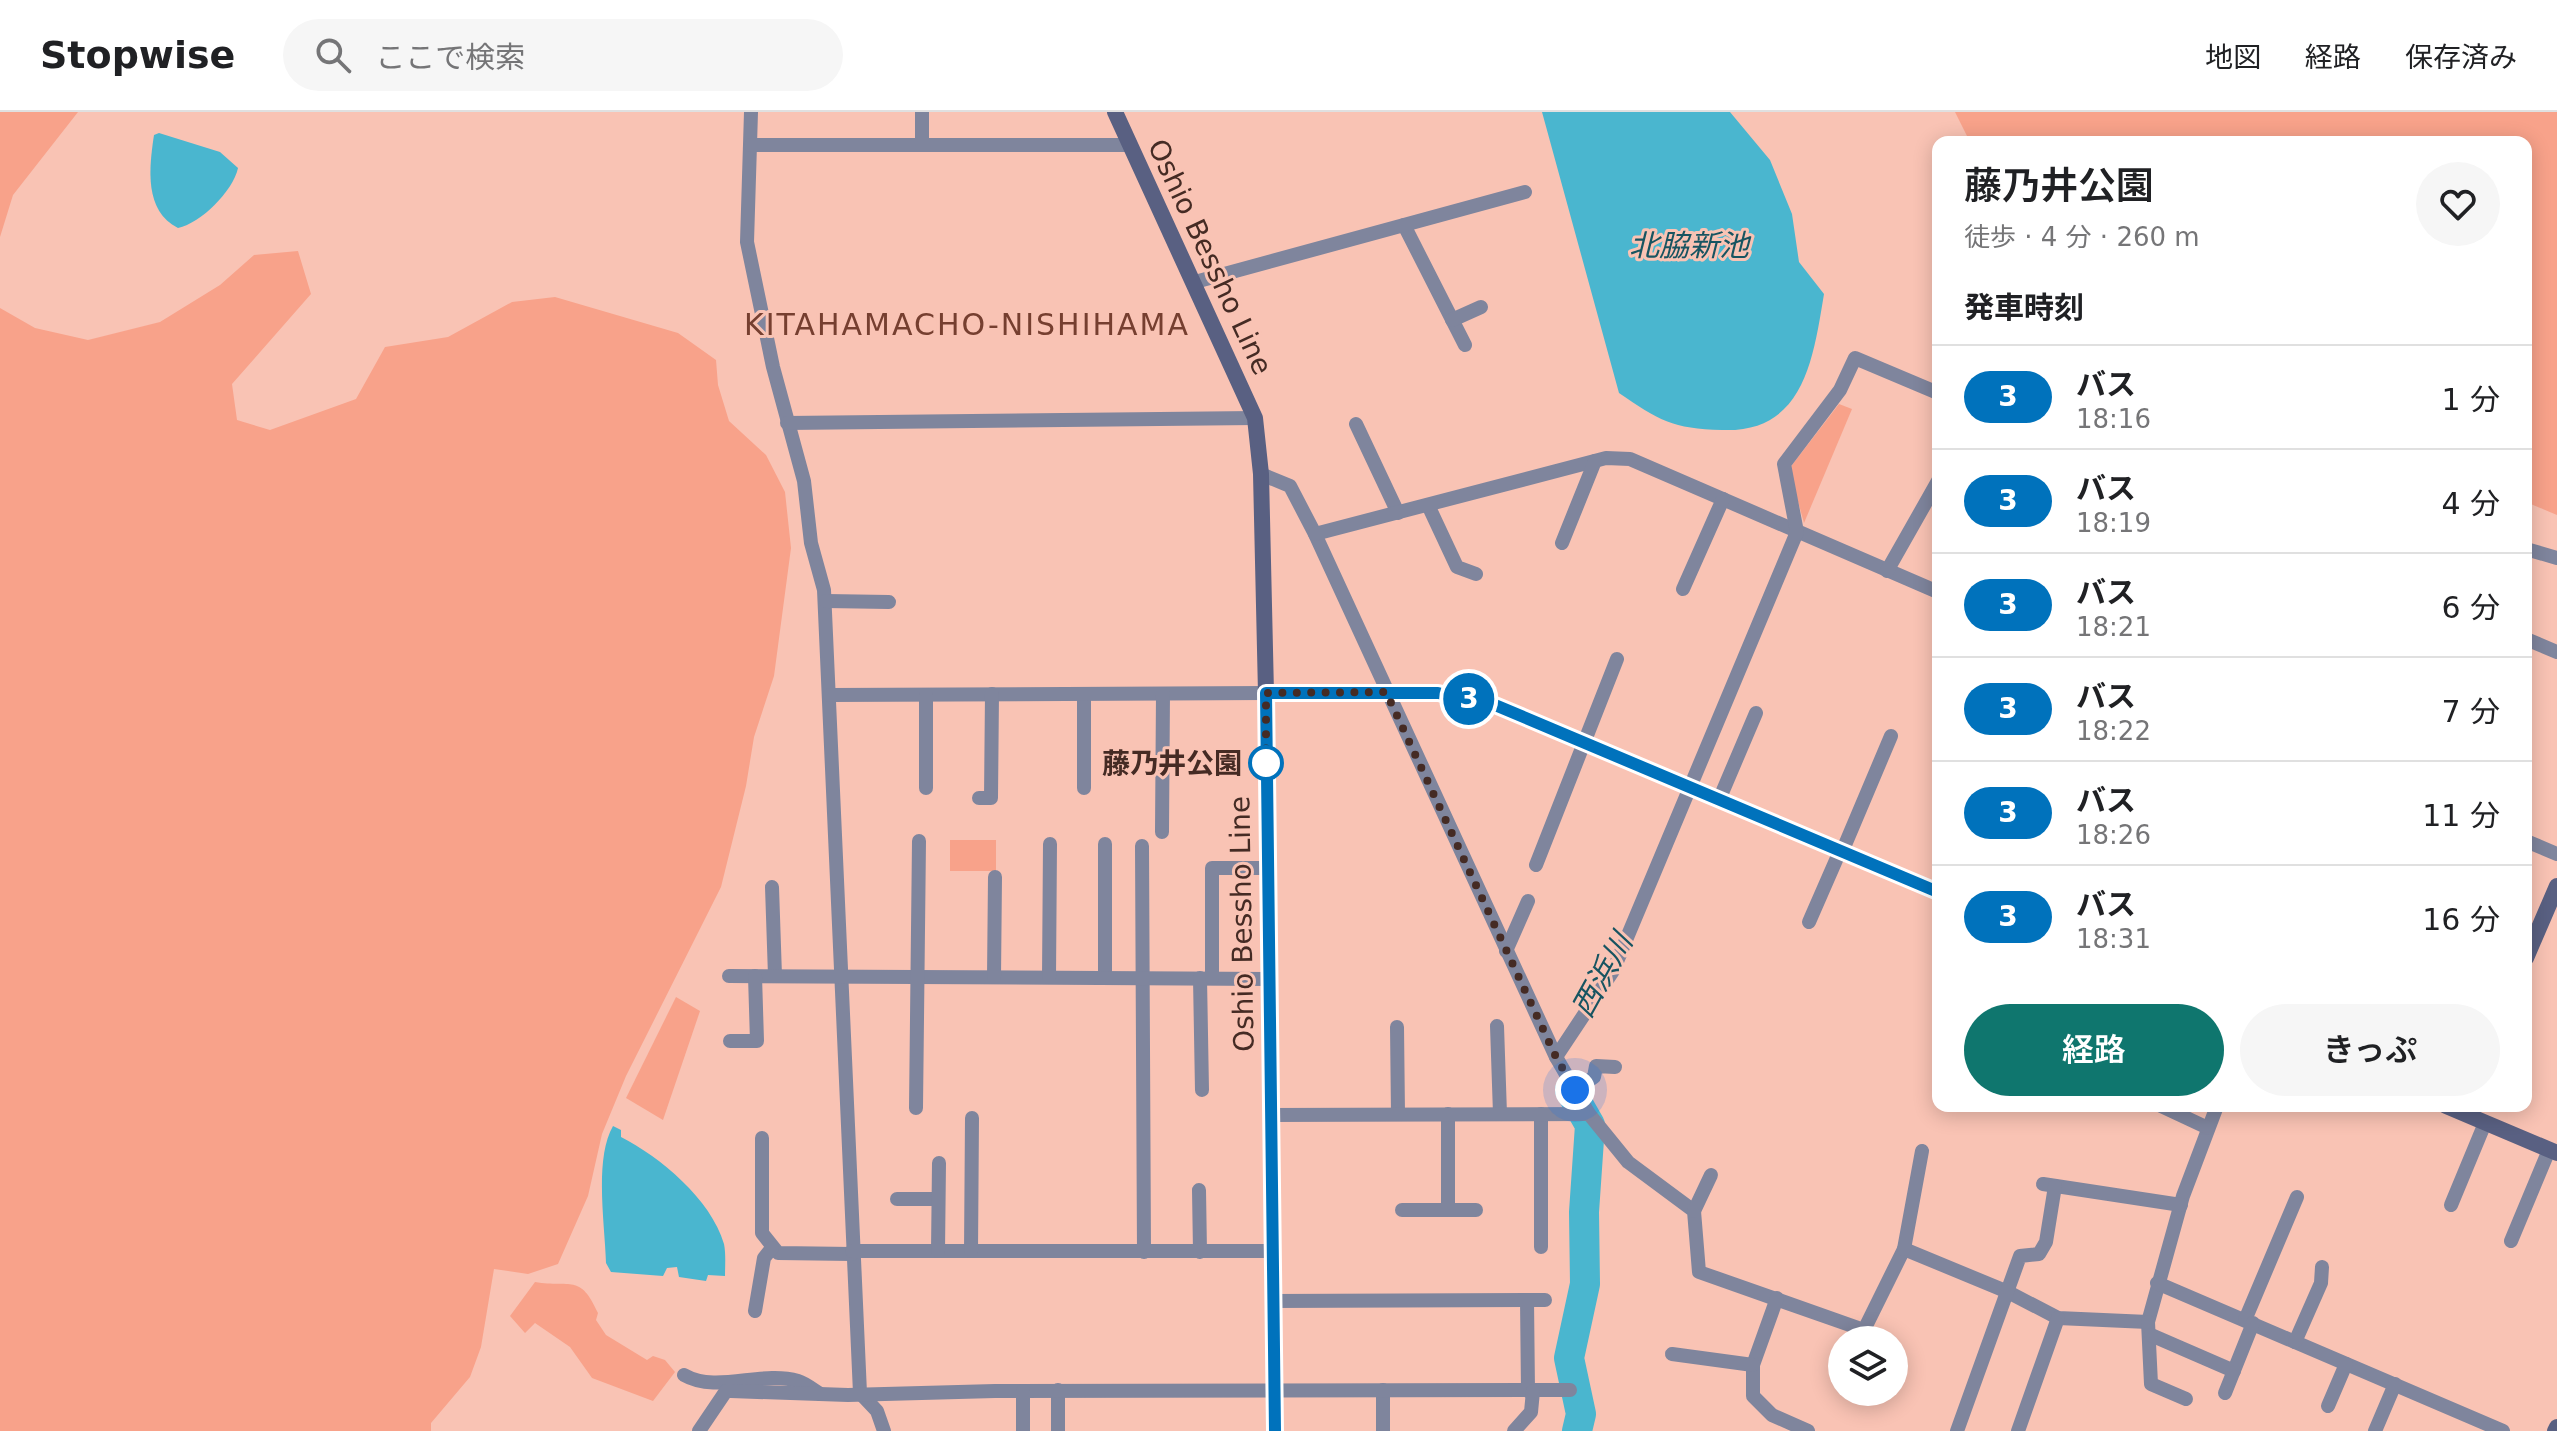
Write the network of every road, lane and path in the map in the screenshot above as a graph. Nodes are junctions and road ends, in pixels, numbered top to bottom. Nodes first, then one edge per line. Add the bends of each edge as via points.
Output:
1 (751, 112) edge
2 (922, 112) edge
3 (1115, 112) edge
4 (751, 145) junction
5 (922, 145) junction
6 (1130, 145) junction
7 (1525, 192) dead end
8 (1404, 225) junction
9 (1195, 282) junction
10 (1481, 307) dead end
11 (1446, 319) junction
12 (1465, 345) dead end
13 (1932, 390) edge
14 (1255, 418) junction
15 (787, 423) junction
16 (1356, 424) dead end
17 (1595, 461) junction
18 (1261, 474) junction
19 (1932, 492) edge
20 (1723, 499) junction
21 (1428, 505) junction
22 (1398, 513) junction
23 (1797, 532) junction
24 (1315, 534) junction
25 (1562, 543) dead end
26 (2532, 551) edge
27 (2557, 558) edge
28 (1887, 571) junction
29 (1476, 574) dead end
30 (1683, 589) dead end
31 (1932, 590) edge
32 (826, 601) junction
33 (889, 602) dead end
34 (2532, 642) edge
35 (2557, 652) edge
36 (1617, 659) dead end
37 (1386, 692) junction
38 (1266, 693) junction
39 (992, 694) junction
40 (1084, 694) junction
41 (1163, 694) junction
42 (830, 695) junction
43 (926, 695) junction
44 (1756, 713) dead end
45 (1891, 736) dead end
46 (1583, 743) junction
47 (926, 788) dead end
48 (1084, 788) dead end
49 (1691, 789) junction
50 (979, 798) dead end
51 (1719, 800) junction
52 (1162, 832) dead end
53 (919, 841) dead end
54 (1050, 844) dead end
55 (1105, 844) dead end
56 (2532, 844) edge
57 (1142, 846) dead end
58 (1841, 852) junction
59 (2557, 854) edge
60 (1536, 865) dead end
61 (1267, 868) junction
62 (995, 877) dead end
63 (2557, 886) edge
64 (772, 887) dead end
65 (1932, 890) edge
66 (1528, 901) dead end
67 (1809, 922) dead end
68 (2532, 944) edge
69 (1506, 951) junction
70 (729, 976) dead end
71 (755, 976) junction
72 (775, 976) junction
73 (842, 976) junction
74 (918, 977) junction
75 (994, 977) junction
76 (1049, 977) junction
77 (1105, 978) junction
78 (1143, 978) junction
79 (1206, 978) junction
80 (1268, 979) junction
81 (1497, 1026) dead end
82 (1397, 1027) dead end
83 (730, 1041) dead end
84 (1556, 1057) junction
85 (1217, 1061) dead end
86 (1201, 1062) junction
87 (1615, 1067) dead end
88 (1202, 1090) dead end
89 (1575, 1090) junction
90 (916, 1108) dead end
91 (2174, 1112) edge
92 (2215, 1112) edge
93 (2464, 1112) edge
94 (1398, 1114) junction
95 (1448, 1114) junction
96 (1500, 1114) junction
97 (1541, 1114) junction
98 (1589, 1114) junction
99 (1270, 1115) junction
100 (972, 1118) dead end
101 (2485, 1123) junction
102 (2208, 1128) junction
103 (762, 1138) dead end
104 (1922, 1151) dead end
105 (2553, 1151) edge
106 (939, 1163) dead end
107 (1711, 1175) dead end
108 (1199, 1190) dead end
109 (2297, 1197) dead end
110 (897, 1199) dead end
111 (938, 1199) junction
112 (2181, 1205) junction
113 (2451, 1205) dead end
114 (1402, 1210) dead end
115 (1448, 1210) junction
116 (1476, 1210) dead end
117 (1694, 1211) junction
118 (2511, 1241) dead end
119 (1541, 1247) dead end
120 (772, 1248) junction
121 (1904, 1249) junction
122 (938, 1251) junction
123 (971, 1251) junction
124 (1272, 1251) junction
125 (852, 1252) junction
126 (1144, 1252) junction
127 (1200, 1252) junction
128 (2322, 1267) dead end
129 (2157, 1283) junction
130 (2008, 1292) junction
131 (1777, 1298) junction
132 (1527, 1300) junction
133 (1545, 1300) dead end
134 (1272, 1301) junction
135 (755, 1311) dead end
136 (2058, 1318) junction
137 (2249, 1322) junction
138 (2150, 1328) junction
139 (2295, 1342) junction
140 (1672, 1354) dead end
141 (2346, 1364) junction
142 (1753, 1365) junction
143 (2234, 1371) junction
144 (684, 1375) dead end
145 (2395, 1384) junction
146 (1058, 1390) junction
147 (1383, 1390) junction
148 (1570, 1390) dead end
149 (1023, 1391) junction
150 (1530, 1391) junction
151 (1275, 1392) junction
152 (860, 1393) junction
153 (2225, 1393) dead end
154 (820, 1394) junction
155 (2186, 1399) dead end
156 (2328, 1406) dead end
157 (1792, 1428) edge
158 (699, 1431) edge
159 (884, 1431) edge
160 (1023, 1431) edge
161 (1058, 1431) edge
162 (1275, 1431) edge
163 (1383, 1431) edge
164 (1514, 1431) edge
165 (1808, 1431) edge
166 (1957, 1431) edge
167 (2018, 1431) edge
168 (2375, 1431) edge
169 (2503, 1431) edge

1 - 4 street
2 - 5 street
3 - 6 main road, Oshio Bessho Line
4 - 5 street
4 - 15 street via 747,242
5 - 6 street
6 - 9 main road, Oshio Bessho Line
7 - 8 street
8 - 9 street
8 - 11 street
9 - 14 main road, Oshio Bessho Line
10 - 11 street
11 - 12 street
13 - 23 street via 1855,358 1840,390 1784,464
14 - 15 street
14 - 18 main road, Oshio Bessho Line
15 - 32 street via 804,481 811,543
16 - 22 street
17 - 20 street via 1630,459
17 - 21 street
17 - 25 street
18 - 24 street via 1290,486
18 - 38 main road, Oshio Bessho Line
19 - 28 street
20 - 23 street
20 - 30 street
21 - 22 street
21 - 29 street via 1457,567
22 - 24 street
23 - 28 street
23 - 49 street
24 - 37 street
26 - 27 street
28 - 31 street
32 - 33 street
32 - 42 street
34 - 35 street
36 - 46 street
37 - 38 main road
37 - 46 main road via 1438,693 1479,701
37 - 69 street
38 - 41 street
38 - 61 main road, Oshio Bessho Line
39 - 40 street
39 - 43 street
39 - 50 street via 991,798
40 - 41 street
40 - 48 street
41 - 52 street
42 - 43 street
42 - 73 street
43 - 47 street
44 - 51 street
45 - 58 street
46 - 49 main road
46 - 60 street
49 - 51 main road
49 - 84 street via 1613,971
51 - 58 main road
53 - 74 street
54 - 76 street
55 - 77 street
56 - 59 street
57 - 78 street
58 - 65 main road
58 - 67 street
61 - 79 street via 1212,868
61 - 80 main road, Oshio Bessho Line
62 - 75 street
63 - 68 main road
64 - 72 street
66 - 69 street
69 - 84 street
70 - 71 street
71 - 72 street
71 - 83 street via 757,1041
72 - 73 street
73 - 74 street
73 - 125 street
74 - 75 street
74 - 90 street
75 - 76 street
76 - 77 street
77 - 78 street
78 - 79 street
78 - 126 street
79 - 80 street
79 - 86 street
80 - 99 main road, Oshio Bessho Line
81 - 96 street
82 - 94 street
84 - 89 street
85 - 86 street
86 - 88 street
87 - 89 street via 1596,1066 1594,1077
89 - 98 street
91 - 102 street
92 - 102 street
93 - 101 main road
94 - 95 street
94 - 99 street
95 - 96 street
95 - 115 street
96 - 97 street
97 - 98 street
97 - 119 street
98 - 117 street via 1645,1177
99 - 124 main road, Oshio Bessho Line
100 - 123 street
101 - 105 main road
101 - 113 street
102 - 112 street
103 - 120 street via 762,1233
104 - 121 street
105 - 118 street
106 - 111 street
107 - 117 street
108 - 127 street
109 - 137 street
110 - 111 street
111 - 122 street
112 - 129 street
112 - 130 street via 2049,1185 2042,1251 2020,1256
114 - 115 street
115 - 116 street
117 - 131 street via 1699,1272
120 - 125 street via 778,1253
120 - 135 street via 764,1258
121 - 130 street
121 - 131 street via 1864,1330
122 - 123 street
122 - 125 street
123 - 126 street
124 - 127 street
124 - 134 main road, Oshio Bessho Line
125 - 152 street
126 - 127 street
128 - 139 street via 2321,1283
129 - 137 street
129 - 138 street
130 - 136 street
130 - 166 street
131 - 142 street
132 - 133 street
132 - 134 street
132 - 150 street
134 - 151 main road, Oshio Bessho Line
136 - 138 street
136 - 167 street
137 - 139 street
137 - 143 street
138 - 143 street
138 - 155 street via 2151,1384
139 - 141 street
140 - 142 street
141 - 145 street
141 - 156 street
142 - 157 street via 1753,1396
143 - 153 street
144 - 154 street via 712,1382 799,1381
145 - 168 street
145 - 169 street
146 - 149 street
146 - 151 street
146 - 161 street
147 - 150 street
147 - 151 street
147 - 163 street
148 - 150 street
149 - 152 street
149 - 160 street
150 - 164 street via 1531,1412
151 - 162 main road, Oshio Bessho Line
152 - 154 street
152 - 159 street via 877,1411
154 - 158 street via 726,1391
157 - 165 street

